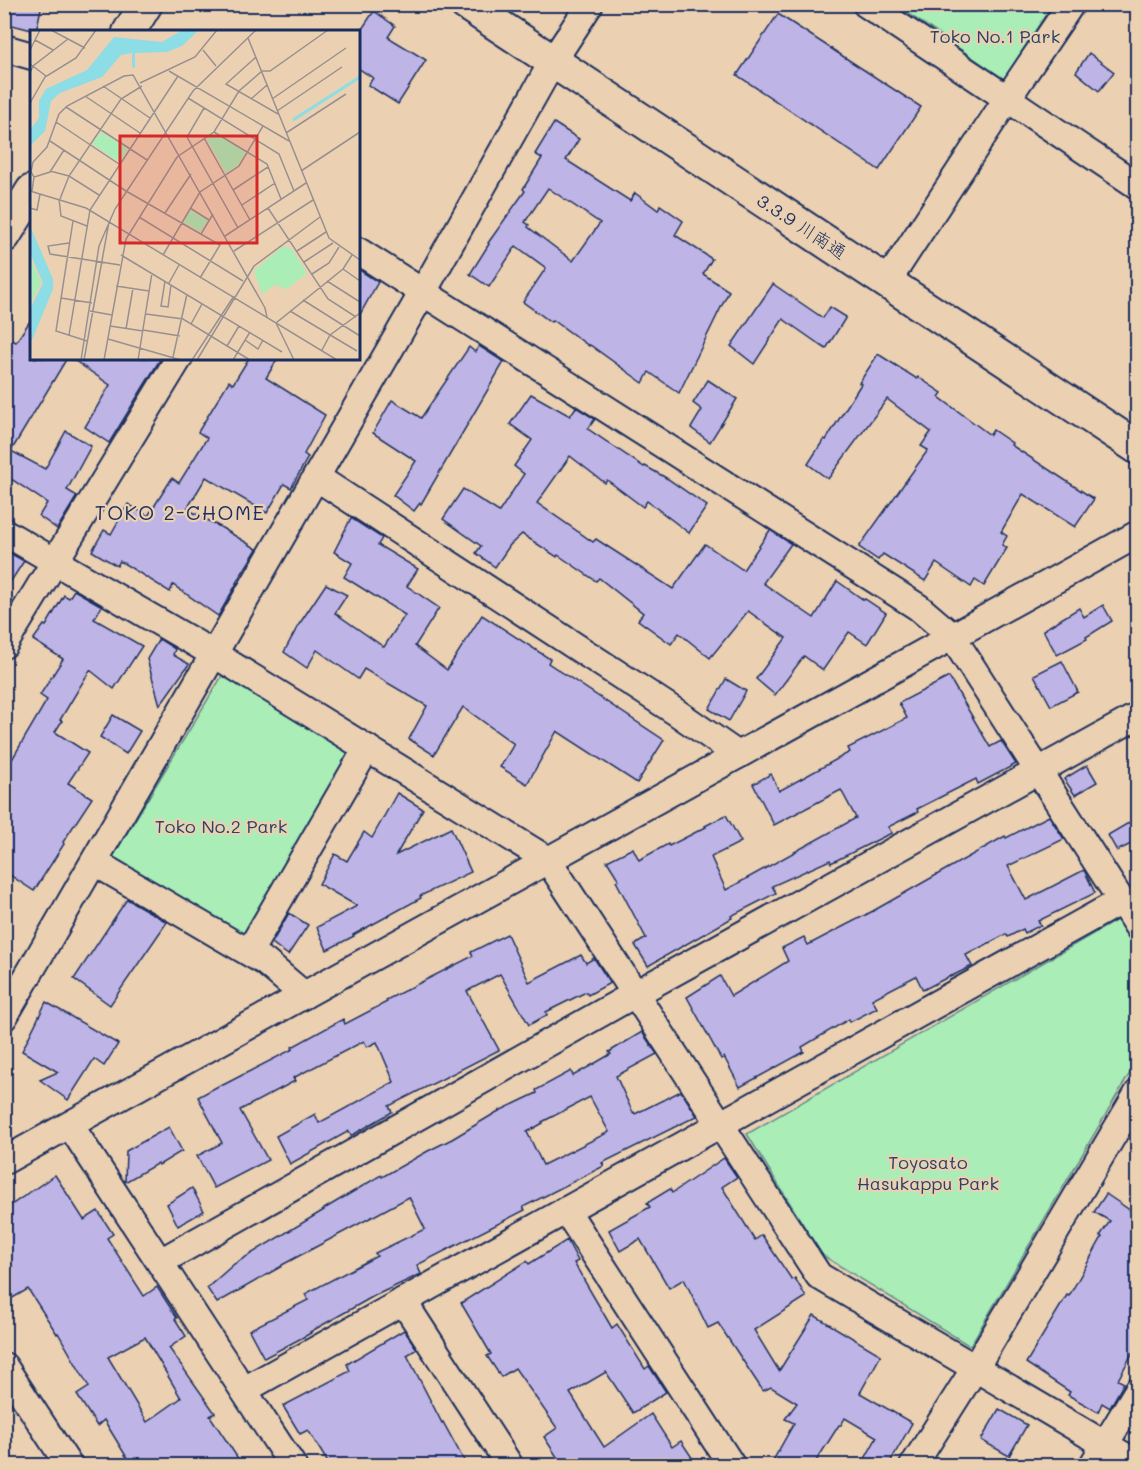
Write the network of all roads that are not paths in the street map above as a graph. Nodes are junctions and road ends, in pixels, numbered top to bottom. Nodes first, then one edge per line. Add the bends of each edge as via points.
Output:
1 (146, 4) edge
2 (466, 4) edge
3 (590, 4) edge
4 (866, 4) edge
5 (1071, 4) edge
6 (130, 30) edge
7 (4, 48) edge
8 (30, 55) edge
9 (553, 62) junction
10 (1007, 99) junction
11 (1137, 186) edge
12 (30, 194) edge
13 (4, 236) edge
14 (360, 252) edge
15 (887, 282) junction
16 (423, 292) junction
17 (178, 360) edge
18 (1137, 448) edge
19 (316, 477) junction
20 (4, 532) edge
21 (1137, 534) edge
22 (55, 561) junction
23 (952, 636) junction
24 (4, 645) edge
25 (214, 654) junction
26 (1137, 722) edge
27 (367, 748) junction
28 (738, 755) junction
29 (1038, 771) junction
30 (548, 860) junction
31 (94, 862) junction
32 (1121, 902) junction
33 (1137, 927) edge
34 (249, 952) junction
35 (635, 994) junction
36 (304, 995) junction
37 (4, 1017) edge
38 (1137, 1093) edge
39 (720, 1124) junction
40 (69, 1125) junction
41 (4, 1161) edge
42 (566, 1210) junction
43 (160, 1262) junction
44 (403, 1301) junction
45 (4, 1366) edge
46 (975, 1368) junction
47 (244, 1390) junction
48 (1137, 1390) edge
49 (1098, 1455) edge
50 (1137, 1464) edge
51 (69, 1466) edge
52 (293, 1466) edge
53 (510, 1466) edge
54 (732, 1466) edge
55 (913, 1466) edge

1 - 6 street
2 - 9 street, 3.3.9 川南通
3 - 9 street
4 - 10 street
5 - 10 street
7 - 8 street
9 - 15 street, 3.3.9 川南通
9 - 16 street
10 - 11 street
10 - 15 street
12 - 13 street
14 - 16 street
15 - 18 street, 3.3.9 川南通
16 - 19 street
16 - 23 street via 918,608
17 - 22 street
19 - 25 street
19 - 28 street
20 - 22 street
21 - 23 street
22 - 24 street
22 - 25 street
23 - 28 street
23 - 29 street
25 - 27 street
25 - 31 street
26 - 29 street via 1131,719
27 - 30 street
27 - 34 street
28 - 30 street
29 - 32 street
29 - 35 street
30 - 35 street
30 - 36 street
31 - 34 street
31 - 37 street
32 - 33 street
32 - 39 street
34 - 36 street
35 - 39 street
35 - 43 street
36 - 40 street
38 - 46 street
39 - 42 street
39 - 46 street via 819,1276
40 - 41 street
40 - 43 street
42 - 44 street
42 - 54 street
43 - 47 street
44 - 47 street
44 - 53 street
45 - 51 street
46 - 49 street
46 - 55 street
47 - 52 street
48 - 49 street
49 - 50 street

